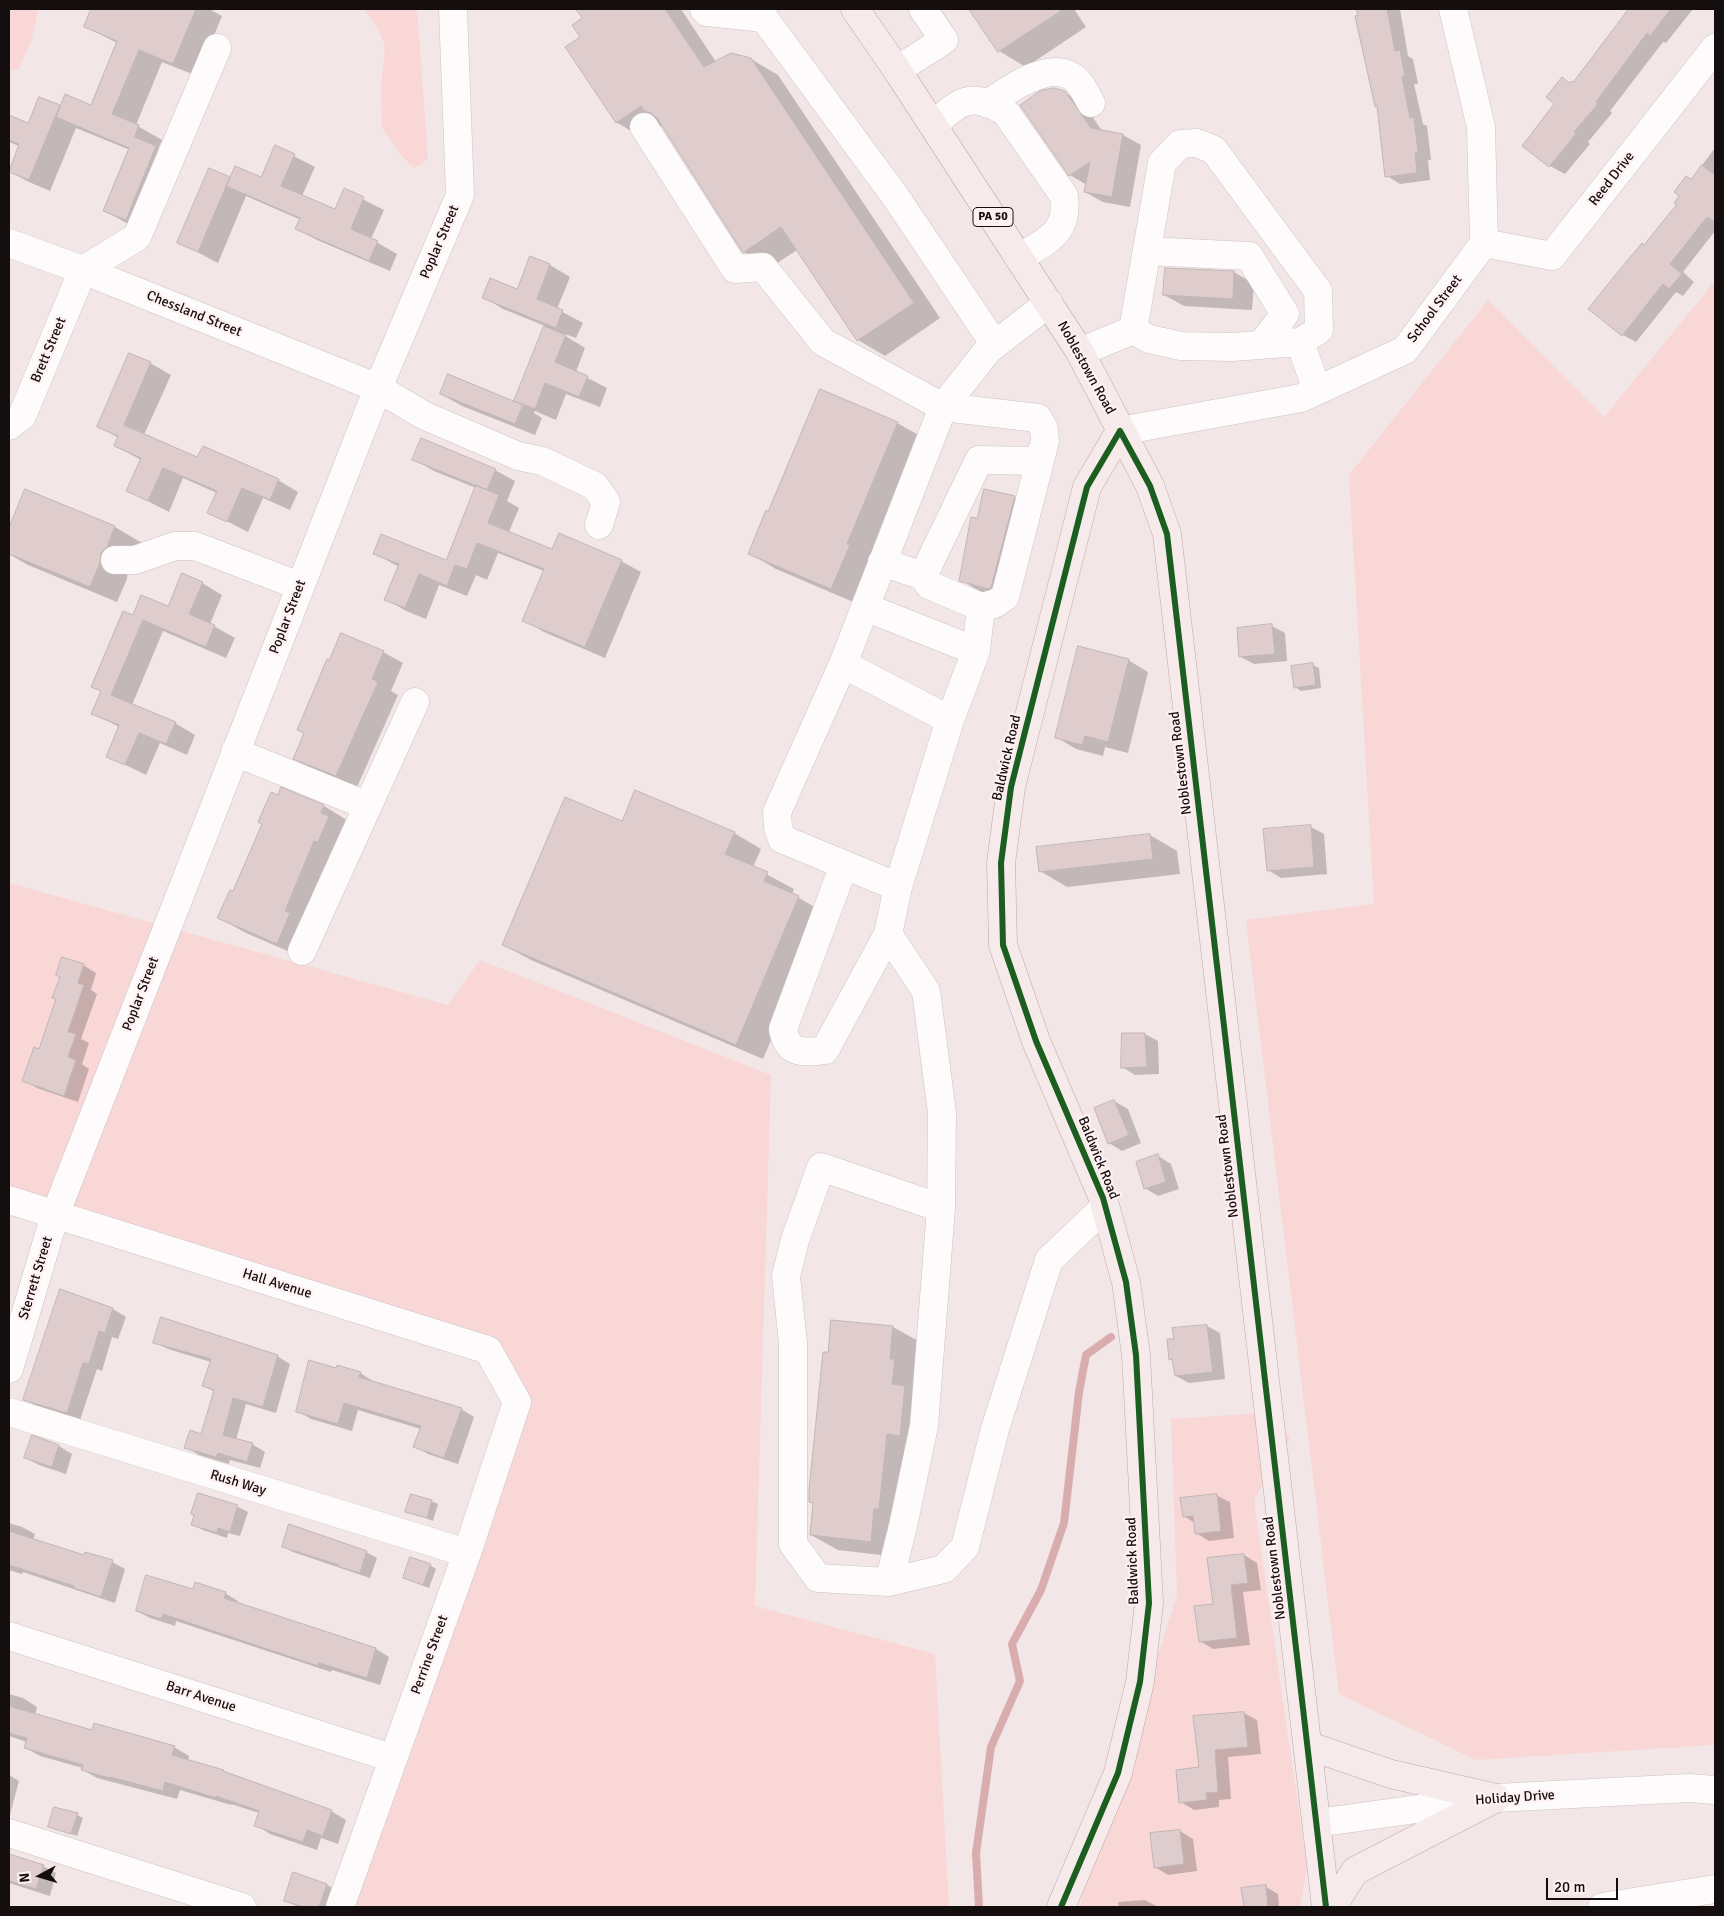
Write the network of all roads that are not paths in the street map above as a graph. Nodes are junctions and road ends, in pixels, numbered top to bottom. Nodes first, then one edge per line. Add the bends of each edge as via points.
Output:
1 (453, 9) edge
2 (704, 9) edge
3 (855, 9) edge
4 (923, 9) edge
5 (1453, 9) edge
6 (763, 13) edge
7 (217, 48) dead end
8 (1715, 48) edge
9 (897, 70) junction
10 (1090, 103) dead end
11 (988, 104) junction
12 (933, 124) junction
13 (644, 127) dead end
14 (1281, 241) junction
15 (1148, 242) junction
16 (9, 243) edge
17 (1484, 243) junction
18 (1019, 258) junction
19 (83, 270) junction
20 (1048, 303) junction
21 (1133, 330) junction
22 (1267, 338) junction
23 (1300, 342) junction
24 (995, 345) junction
25 (1080, 352) junction
26 (378, 388) junction
27 (1317, 390) junction
28 (943, 407) junction
29 (9, 426) edge
30 (1120, 431) junction
31 (1040, 460) junction
32 (599, 525) dead end
33 (115, 560) dead end
34 (882, 562) junction
35 (923, 576) junction
36 (300, 586) junction
37 (865, 606) junction
38 (982, 607) junction
39 (976, 651) junction
40 (844, 664) junction
41 (415, 702) dead end
42 (950, 720) junction
43 (235, 752) junction
44 (368, 806) junction
45 (844, 865) junction
46 (898, 887) junction
47 (888, 934) junction
48 (302, 951) dead end
49 (9, 1200) edge
50 (1105, 1207) junction
51 (941, 1208) junction
52 (55, 1215) junction
53 (9, 1369) edge
54 (517, 1402) joint
55 (9, 1412) edge
56 (467, 1553) junction
57 (889, 1582) junction
58 (9, 1636) edge
59 (1308, 1746) junction
60 (392, 1758) junction
61 (1715, 1790) edge
62 (1496, 1798) junction
63 (1317, 1823) junction
64 (9, 1833) edge
65 (1715, 1889) edge
66 (242, 1907) edge
67 (340, 1907) edge
68 (1061, 1907) edge
69 (1326, 1907) edge
70 (1332, 1907) edge
71 (1602, 1907) edge

1 - 26 street, Poplar Street via 460,195
2 - 6 street via 707,12
3 - 9 main road, Noblestown Road / PA 50
4 - 9 street via 944,40
5 - 17 street via 1481,127
6 - 24 street via 895,196
7 - 19 street via 137,237
8 - 17 street, Reed Drive via 1552,256
9 - 12 main road, Noblestown Road / PA 50
10 - 11 street via 1075,79 1058,72 1045,73 1023,82
11 - 12 street via 963,102
11 - 18 street via 1007,114 1064,196 1066,211 1060,228
12 - 18 main road, Noblestown Road / PA 50
13 - 28 street via 735,269 762,267 822,342
14 - 15 street
14 - 15 street via 1214,150 1197,143 1180,144 1162,163
14 - 23 street via 1318,291 1319,330
15 - 21 street
15 - 22 street via 1249,256 1285,314
16 - 19 street, Chessland Street
17 - 27 street, School Street via 1405,350
18 - 20 main road, Noblestown Road / PA 50
19 - 26 street, Chessland Street
19 - 29 street, Brett Street via 22,416
20 - 24 street
20 - 25 main road, Noblestown Road / PA 50
21 - 22 street via 1149,339 1181,346 1232,347
21 - 25 street
22 - 23 street
23 - 27 street
24 - 28 street
25 - 30 main road, Noblestown Road / PA 50
26 - 32 street, Chessland Street via 424,415 518,456 542,461 595,486 606,502
26 - 36 street, Poplar Street
27 - 30 street, School Street via 1301,398
28 - 31 street via 1038,418 1044,429 1045,441
28 - 34 street
30 - 50 main road, Baldwick Road via 1086,488 1011,787 1001,863 1003,945 1036,1041
30 - 59 main road, Noblestown Road / PA 50 via 1150,486 1167,534
31 - 35 street via 979,460
31 - 38 street via 1005,597
33 - 36 street via 135,560 175,546 195,546
34 - 35 street
34 - 37 street
35 - 38 street via 929,585
36 - 43 street, Poplar Street
37 - 39 street
37 - 40 street
38 - 39 street
39 - 42 street
40 - 42 street
40 - 45 street via 776,812 782,839
41 - 44 street
42 - 46 street
43 - 44 street
43 - 52 street, Poplar Street
44 - 48 street
45 - 46 street
45 - 47 street via 783,1029 791,1048 808,1052 825,1050
46 - 47 street
47 - 51 street via 926,991 942,1113
49 - 52 street, Hall Avenue
50 - 57 street via 1049,1260 995,1429 964,1547 944,1569
50 - 68 main road, Baldwick Road via 1126,1282 1136,1355 1149,1603 1140,1682 1118,1773
51 - 57 street via 924,1426
51 - 57 street via 821,1167 786,1276 793,1343 793,1544 818,1578
52 - 53 street, Sterrett Street
52 - 54 street, Hall Avenue via 488,1350
54 - 56 street, Perrine Street
55 - 56 street, Rush Way
56 - 60 street, Perrine Street
58 - 60 street, Barr Avenue
59 - 62 main road via 1391,1774
59 - 63 main road, Noblestown Road / PA 50
60 - 67 street, Perrine Street
61 - 62 street, Holiday Drive via 1689,1788
62 - 63 street, Holiday Drive
62 - 70 main road via 1355,1871
63 - 69 main road, Noblestown Road / PA 50
64 - 66 street
65 - 71 street

